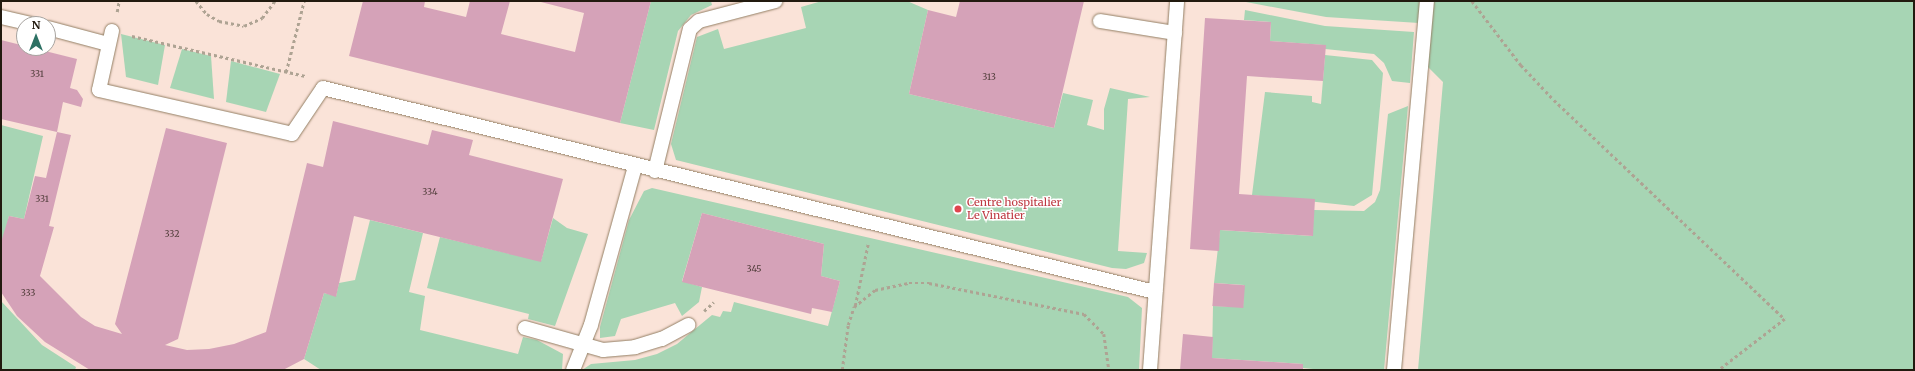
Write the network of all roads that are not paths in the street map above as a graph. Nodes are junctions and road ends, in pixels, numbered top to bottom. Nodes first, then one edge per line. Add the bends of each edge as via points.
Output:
1 (775, 1) edge
2 (1177, 1) edge
3 (1427, 1) edge
4 (1, 16) edge
5 (16, 20) edge
6 (1100, 21) dead end
7 (56, 29) edge
8 (1175, 33) junction
9 (635, 166) junction
10 (655, 172) junction
11 (1155, 292) junction
12 (688, 324) dead end
13 (525, 328) dead end
14 (584, 346) junction
15 (573, 370) edge
16 (1150, 370) edge
17 (1394, 370) edge

1 - 10 lane via 699,21 690,29
2 - 8 lane
3 - 17 lane
4 - 5 lane
6 - 8 lane
7 - 9 lane via 110,37 99,90 292,134 323,88
8 - 11 lane
9 - 10 lane
9 - 14 lane
10 - 11 lane
11 - 16 lane
12 - 14 lane via 662,339 635,347 603,350
13 - 14 lane
14 - 15 lane

